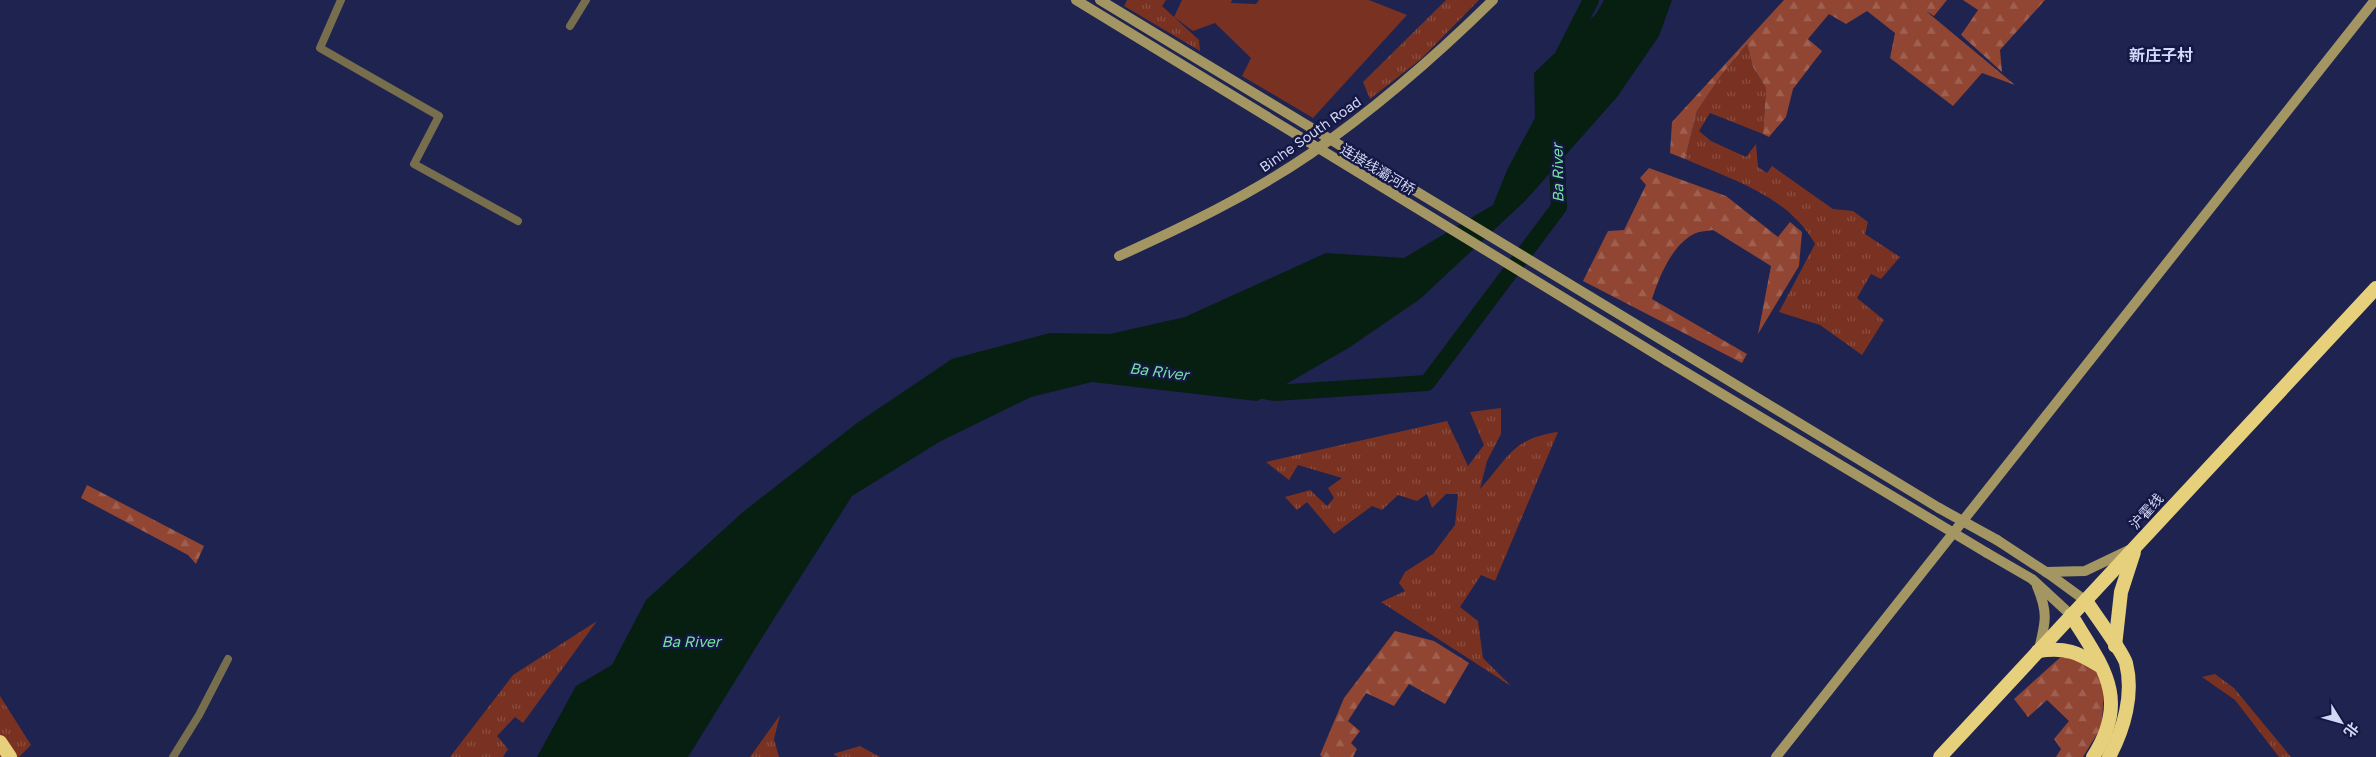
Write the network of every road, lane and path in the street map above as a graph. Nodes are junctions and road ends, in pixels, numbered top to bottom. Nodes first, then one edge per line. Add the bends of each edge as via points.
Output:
1 (341, 0) edge
2 (586, 0) edge
3 (1076, 0) edge
4 (1100, 0) edge
5 (1494, 0) edge
6 (2375, 0) edge
7 (570, 26) dead end
8 (518, 222) dead end
9 (1119, 256) dead end
10 (2376, 288) edge
11 (2136, 546) junction
12 (2046, 572) junction
13 (2036, 582) junction
14 (2086, 601) junction
15 (2071, 615) junction
16 (2116, 646) junction
17 (2038, 651) junction
18 (228, 659) dead end
19 (2103, 668) junction
20 (0, 742) edge
21 (10, 757) edge
22 (173, 757) edge
23 (1776, 757) edge
24 (1940, 757) edge
25 (2093, 757) edge
26 (2110, 757) edge

1 - 8 street via 320,48 439,116 414,164
2 - 7 street
3 - 13 main road, 连接线灞河桥, bridge
4 - 12 main road, 连接线灞河桥, bridge
5 - 9 main road, Binhe South Road via 1420,68 1311,154 1215,210
6 - 23 main road
10 - 11 highway, 沪霍线
11 - 12 main road via 2085,570
11 - 14 highway, 沪霍线
11 - 16 highway via 2121,592
12 - 14 main road, 连接线灞河桥
13 - 15 main road, 连接线灞河桥
13 - 17 main road via 2046,605
14 - 15 highway, 沪霍线
14 - 16 highway
15 - 17 highway, 沪霍线
15 - 19 highway
16 - 26 highway via 2126,662 2128,700 2118,740
17 - 19 highway via 2066,649
17 - 24 highway, 沪霍线
18 - 22 street via 200,715
19 - 25 highway via 2112,693 2110,719
20 - 21 highway

